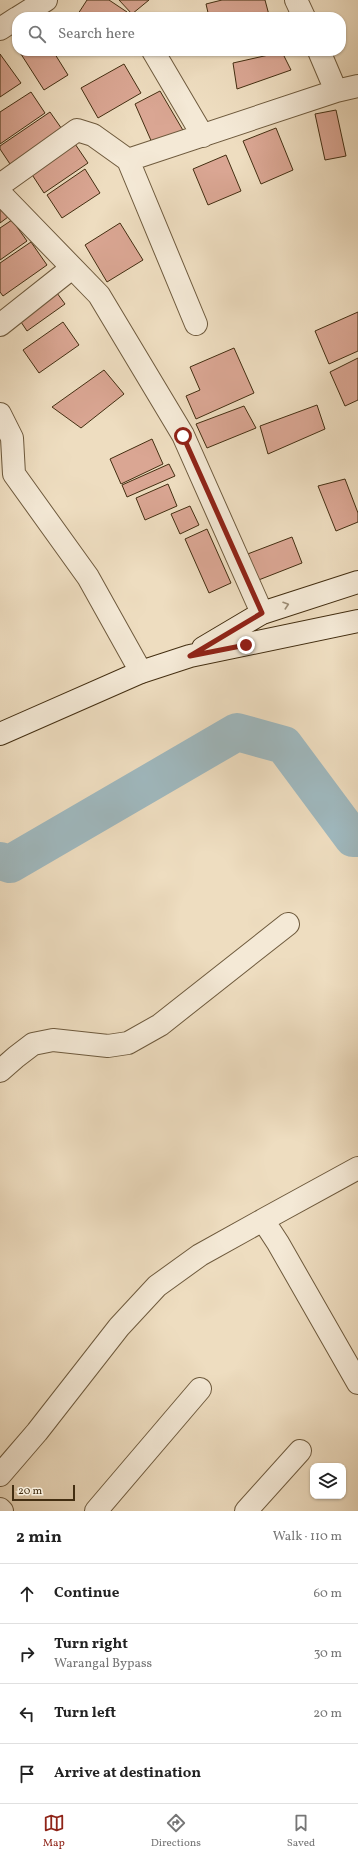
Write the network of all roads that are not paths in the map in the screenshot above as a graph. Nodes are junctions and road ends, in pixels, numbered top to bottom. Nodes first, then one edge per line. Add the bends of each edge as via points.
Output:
1 (46, 0) edge
2 (296, 0) edge
3 (27, 12) edge
4 (302, 12) edge
5 (12, 22) edge
6 (0, 29) edge
7 (156, 56) edge
8 (320, 56) edge
9 (358, 86) edge
10 (336, 91) junction
11 (203, 136) junction
12 (128, 160) junction
13 (0, 185) edge
14 (0, 193) edge
15 (72, 268) junction
16 (196, 324) dead end
17 (0, 325) edge
18 (0, 414) edge
19 (358, 582) edge
20 (262, 613) junction
21 (358, 621) edge
22 (190, 656) junction
23 (141, 672) junction
24 (0, 734) edge
25 (288, 924) dead end
26 (0, 1071) edge
27 (358, 1168) edge
28 (263, 1220) junction
29 (358, 1382) edge
30 (200, 1389) dead end
31 (300, 1452) dead end
32 (0, 1475) edge
33 (0, 1509) edge
34 (2, 1511) edge
35 (96, 1511) edge
36 (246, 1511) edge

1 - 3 street
2 - 4 street
5 - 6 street
7 - 11 street
8 - 10 street
9 - 10 street
10 - 11 street
11 - 12 street
12 - 13 street via 93,134 77,130
12 - 16 street
14 - 15 street
15 - 17 street
15 - 20 street via 99,295 183,436
18 - 23 street via 12,438 14,474 88,577
20 -> 19 street
20 - 22 street
21 - 22 street
22 - 23 street
23 - 24 street
25 - 26 street via 160,1025 128,1042 108,1046 53,1040 33,1044
27 - 28 street
28 - 29 street
28 - 32 street via 200,1255 157,1286 119,1327
30 - 35 street
31 - 36 street
33 - 34 street

